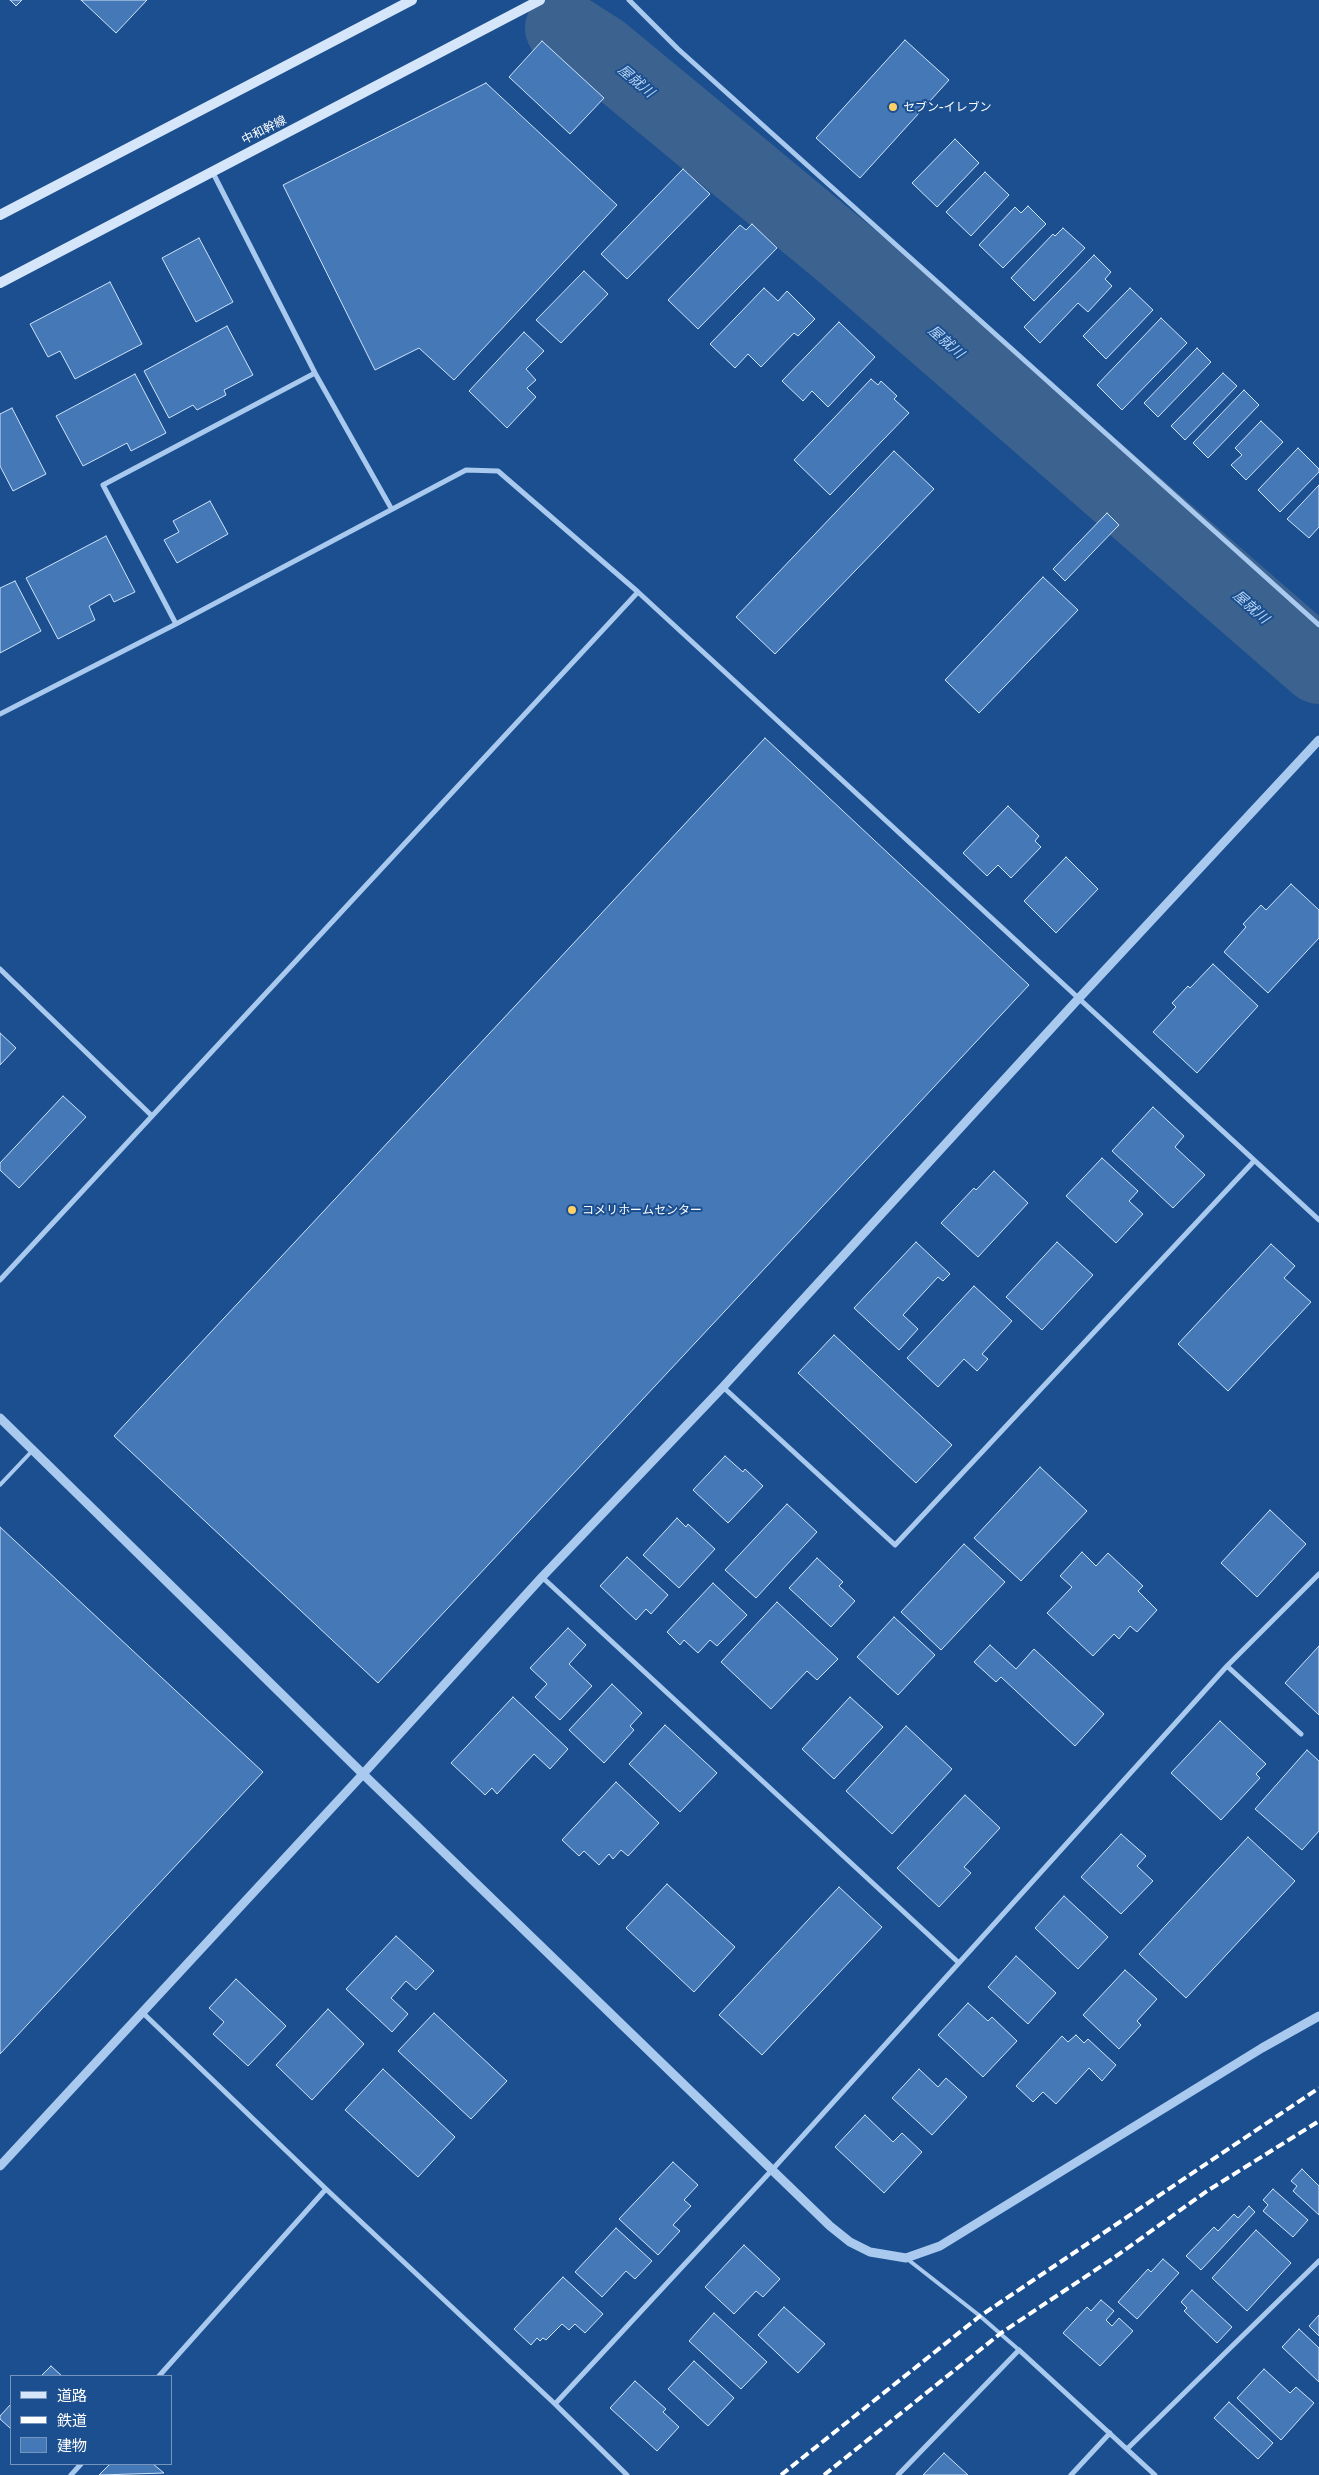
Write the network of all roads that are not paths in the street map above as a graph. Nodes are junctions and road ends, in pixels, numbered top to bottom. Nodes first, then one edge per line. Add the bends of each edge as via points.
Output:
1 (412, 0) edge
2 (540, 0) edge
3 (629, 0) edge
4 (212, 171) junction
5 (0, 215) edge
6 (0, 283) edge
7 (314, 373) junction
8 (391, 508) junction
9 (638, 592) junction
10 (176, 624) junction
11 (1319, 625) edge
12 (0, 714) edge
13 (1319, 740) edge
14 (0, 968) edge
15 (1080, 997) junction
16 (152, 1115) junction
17 (1254, 1161) junction
18 (1319, 1220) edge
19 (0, 1280) edge
20 (723, 1386) junction
21 (0, 1418) edge
22 (33, 1450) junction
23 (0, 1485) edge
24 (1319, 1574) edge
25 (542, 1577) junction
26 (1227, 1666) junction
27 (1301, 1734) dead end
28 (363, 1774) junction
29 (959, 1963) junction
30 (143, 2013) junction
31 (1319, 2016) edge
32 (0, 2166) edge
33 (772, 2170) junction
34 (326, 2189) junction
35 (906, 2258) junction
36 (1319, 2261) edge
37 (1019, 2350) junction
38 (160, 2375) edge
39 (555, 2404) junction
40 (1110, 2433) junction
41 (1127, 2449) junction
42 (80, 2465) edge
43 (71, 2475) edge
44 (627, 2475) edge
45 (898, 2475) edge
46 (1071, 2475) edge
47 (1155, 2475) edge

1 - 5 main road
2 - 4 main road, 中和幹線
3 - 11 street via 686,56
4 - 6 main road, 中和幹線
4 - 7 street
7 - 8 street
7 - 10 street via 103,485
8 - 9 street via 466,470 498,471
8 - 10 street
9 - 15 street
9 - 16 street
10 - 12 street
13 - 15 street
14 - 16 street
15 - 17 street
15 - 20 street
16 - 19 street
17 - 18 street
17 - 20 street via 894,1545
20 - 25 street
21 - 22 street
22 - 23 lane
22 - 28 street
24 - 26 street
25 - 28 street
25 - 29 street
26 - 27 street
26 - 29 street
28 - 30 street
28 - 33 street
29 - 33 street
30 - 32 street
30 - 34 street
31 - 35 street via 940,2246
33 - 35 street via 850,2242 870,2252
33 - 39 street
34 - 38 street
34 - 39 street
35 - 37 lane
36 - 41 street
37 - 40 street
37 - 45 street
39 - 44 street
40 - 41 street
40 - 46 street
41 - 47 street
42 - 43 street

